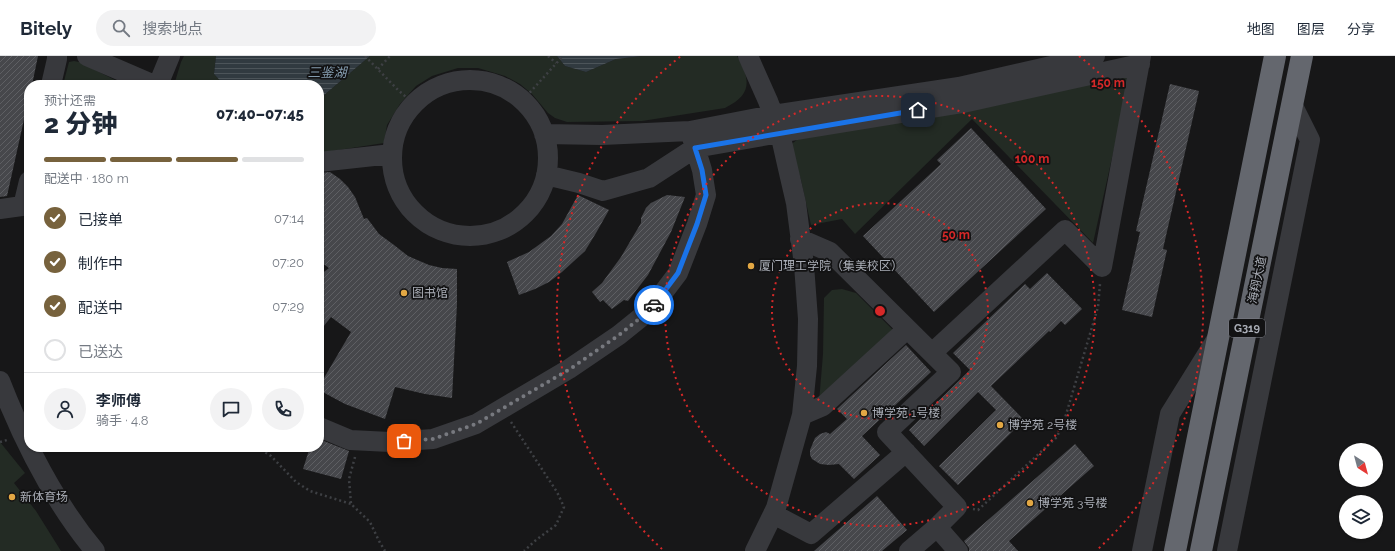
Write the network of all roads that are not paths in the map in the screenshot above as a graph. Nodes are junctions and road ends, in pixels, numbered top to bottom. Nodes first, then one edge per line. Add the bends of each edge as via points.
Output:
1 (57, 56) edge
2 (87, 56) edge
3 (170, 56) edge
4 (748, 56) edge
5 (1095, 56) edge
6 (1275, 56) edge
7 (1302, 56) edge
8 (1141, 60) edge
9 (52, 80) edge
10 (142, 80) edge
11 (160, 80) edge
12 (1292, 104) junction
13 (776, 124) junction
14 (544, 134) junction
15 (692, 140) junction
16 (392, 154) junction
17 (324, 161) edge
18 (546, 175) junction
19 (24, 206) edge
20 (0, 209) edge
21 (800, 239) junction
22 (907, 329) junction
23 (1218, 336) junction
24 (932, 353) junction
25 (0, 382) edge
26 (802, 415) junction
27 (324, 428) edge
28 (24, 438) edge
29 (31, 452) edge
30 (906, 452) junction
31 (773, 514) junction
32 (937, 527) junction
33 (95, 551) edge
34 (755, 551) edge
35 (909, 551) edge
36 (958, 551) edge
37 (1142, 551) edge
38 (1175, 551) edge
39 (1201, 551) edge
40 (1227, 551) edge

1 - 9 street
2 - 10 street
3 - 11 street
4 - 13 street
5 - 13 street
6 - 23 highway, G319
7 - 12 highway, 海翔大道 / G319
8 - 13 street via 963,103
8 - 24 street via 1102,267 1065,230
12 - 39 highway, 海翔大道 / G319
12 - 40 street via 1310,140
13 - 15 street
13 - 21 street via 796,203
14 - 15 street
14 - 16 street via 532,110 511,91 483,81 468,80 439,87 414,104 404,116 397,131
14 - 18 street via 548,165
15 - 18 street via 649,178 603,191
15 - 27 street via 702,170 706,195 697,224 678,273 650,310 619,335 570,369 476,424 433,439 390,442 350,440
16 - 17 street
16 - 18 street via 394,178 407,206 430,226 460,236 491,233 519,219 539,195
19 - 20 street
21 - 22 street via 830,252
21 - 26 street via 808,319
22 - 24 street
22 - 26 street via 823,406
23 - 37 street via 1170,414
23 - 38 highway, G319
24 - 30 street via 951,372 888,432
25 - 28 street
26 - 31 street
29 - 33 street via 60,502
30 - 31 street via 811,534
30 - 32 street via 957,507
31 - 34 street
32 - 35 street
32 - 36 street

